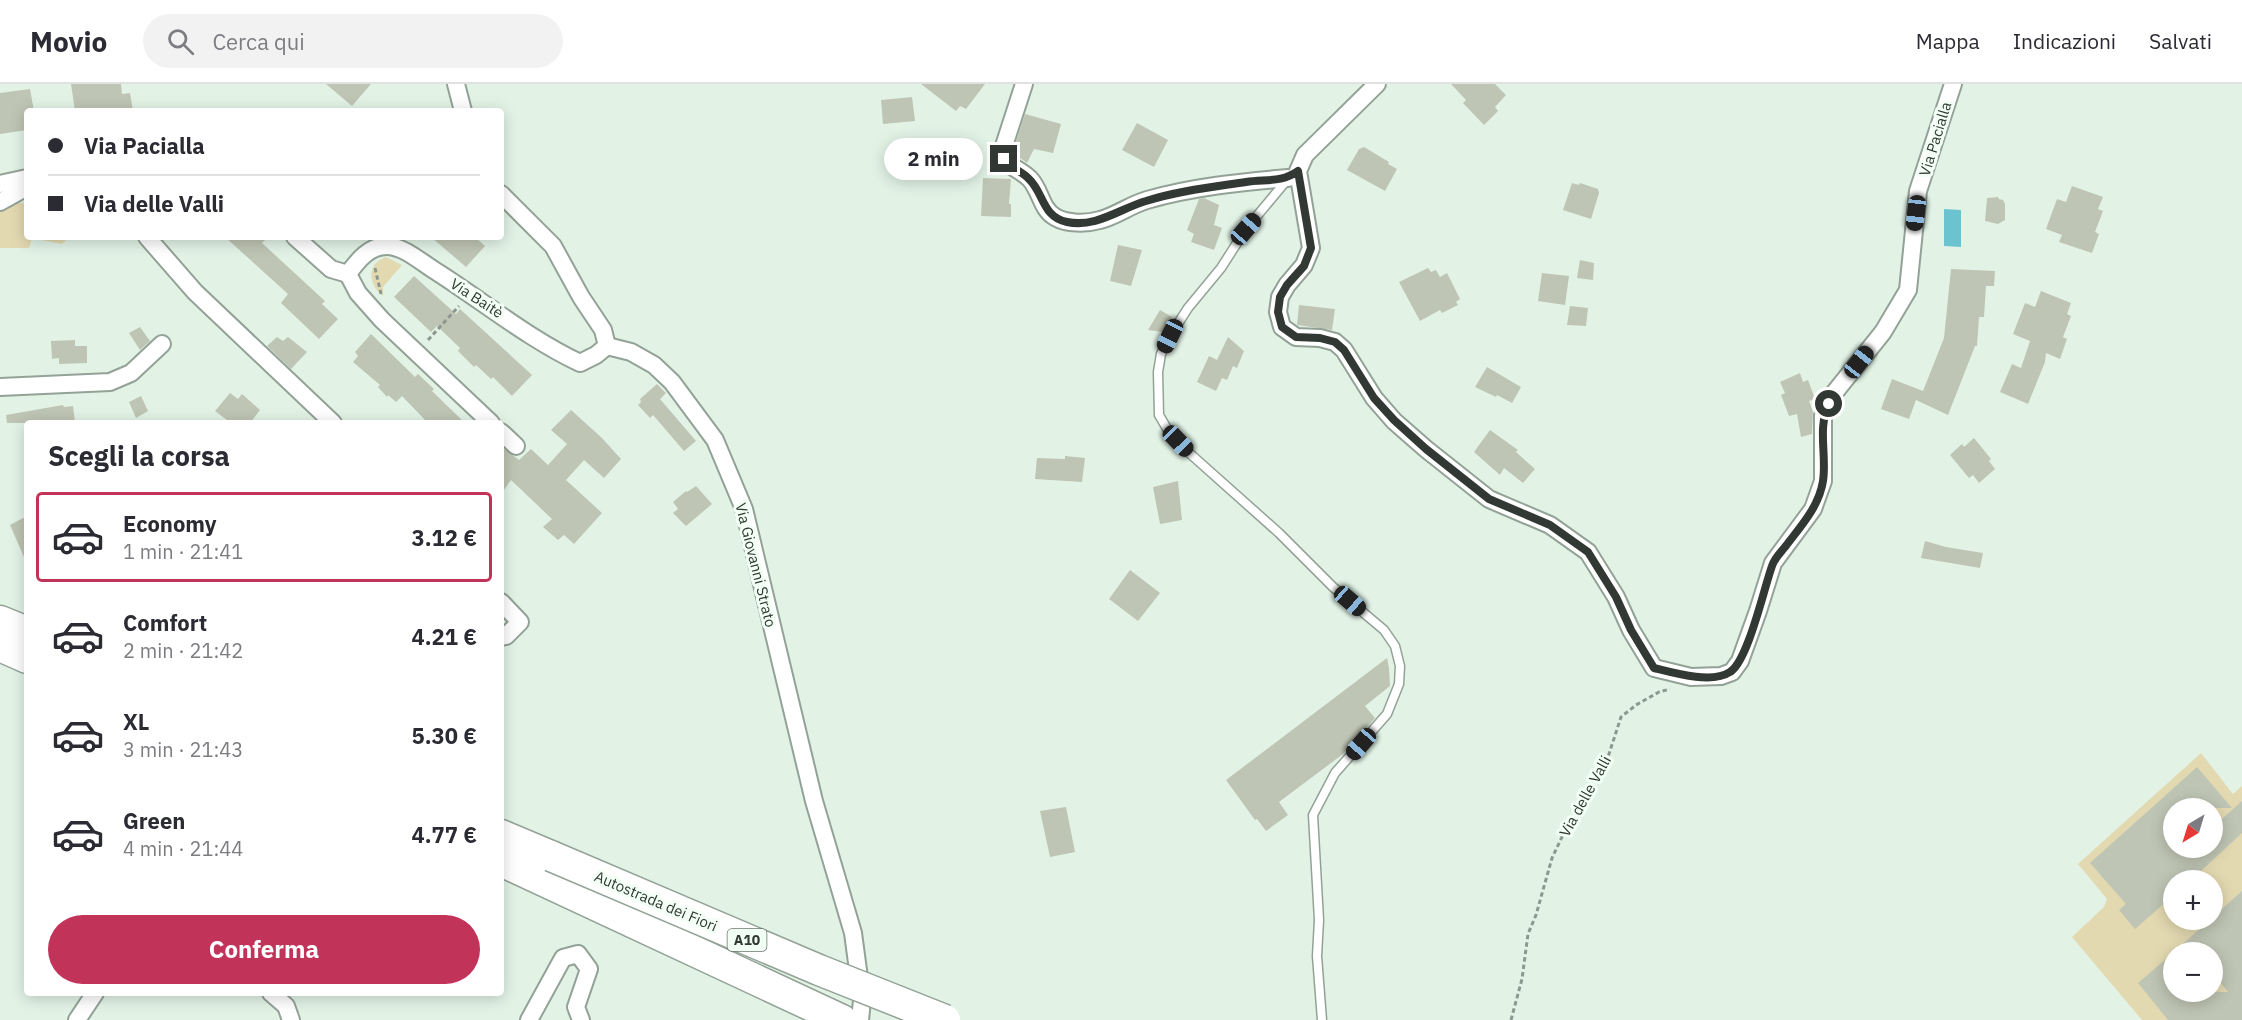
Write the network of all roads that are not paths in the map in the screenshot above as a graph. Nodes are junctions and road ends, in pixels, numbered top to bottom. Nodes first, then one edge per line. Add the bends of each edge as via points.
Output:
1 (456, 84) edge
2 (1024, 84) edge
3 (1377, 84) edge
4 (1953, 84) edge
5 (462, 108) edge
6 (1293, 175) junction
7 (24, 179) edge
8 (0, 184) edge
9 (24, 189) edge
10 (504, 197) edge
11 (0, 202) edge
12 (150, 240) edge
13 (298, 240) edge
14 (348, 274) junction
15 (162, 344) dead end
16 (607, 346) junction
17 (0, 387) edge
18 (330, 420) edge
19 (488, 420) edge
20 (504, 435) edge
21 (516, 446) dead end
22 (504, 605) edge
23 (0, 621) edge
24 (24, 631) edge
25 (504, 636) edge
26 (0, 646) edge
27 (24, 656) edge
28 (504, 837) edge
29 (504, 861) edge
30 (545, 867) junction
31 (93, 996) edge
32 (274, 996) edge
33 (77, 1020) edge
34 (291, 1020) edge
35 (529, 1020) edge
36 (581, 1020) edge
37 (842, 1020) edge
38 (860, 1020) edge
39 (945, 1020) edge
40 (1322, 1020) edge

1 - 5 street
2 - 6 street via 1002,152 1007,164 1031,180 1047,211 1066,222 1100,220 1175,194
3 - 6 street via 1305,155
4 - 6 street, Via Pacialla via 1918,191 1908,290 1883,332 1835,392 1823,416 1823,481 1813,509 1773,563 1740,661 1732,672 1721,676 1691,677 1654,668 1588,552 1550,525 1489,499 1426,449 1374,398 1335,342 1296,337 1282,327 1280,297 1304,266 1311,248
6 - 40 lane via 1246,229 1170,336 1158,372 1159,414 1187,451 1384,630 1395,646 1399,684 1387,714 1335,773 1313,815
7 - 8 street
9 - 11 street
10 - 16 street via 553,246 603,330
12 - 18 street via 195,292
13 - 14 street via 331,269
14 - 16 street, Via Baitè via 365,255 379,247 402,250 555,351 580,363
14 - 19 street via 358,293 382,320
15 - 17 street via 131,373 110,382
16 - 38 street, Via Giovanni Strato via 631,352 654,365 672,382 716,440 744,509 814,801 854,933 862,1000
20 - 21 street
22 - 25 street via 520,622
23 - 24 highway
26 - 27 highway
28 - 30 highway, Autostrada dei Fiori / A10
29 - 30 highway, Autostrada dei Fiori / A10
30 - 37 highway, Autostrada dei Fiori / A10
30 - 39 highway, Autostrada dei Fiori / A10, bridge
31 - 33 street
32 - 34 street via 286,1006
35 - 36 street via 563,958 578,954 589,969 576,1007

